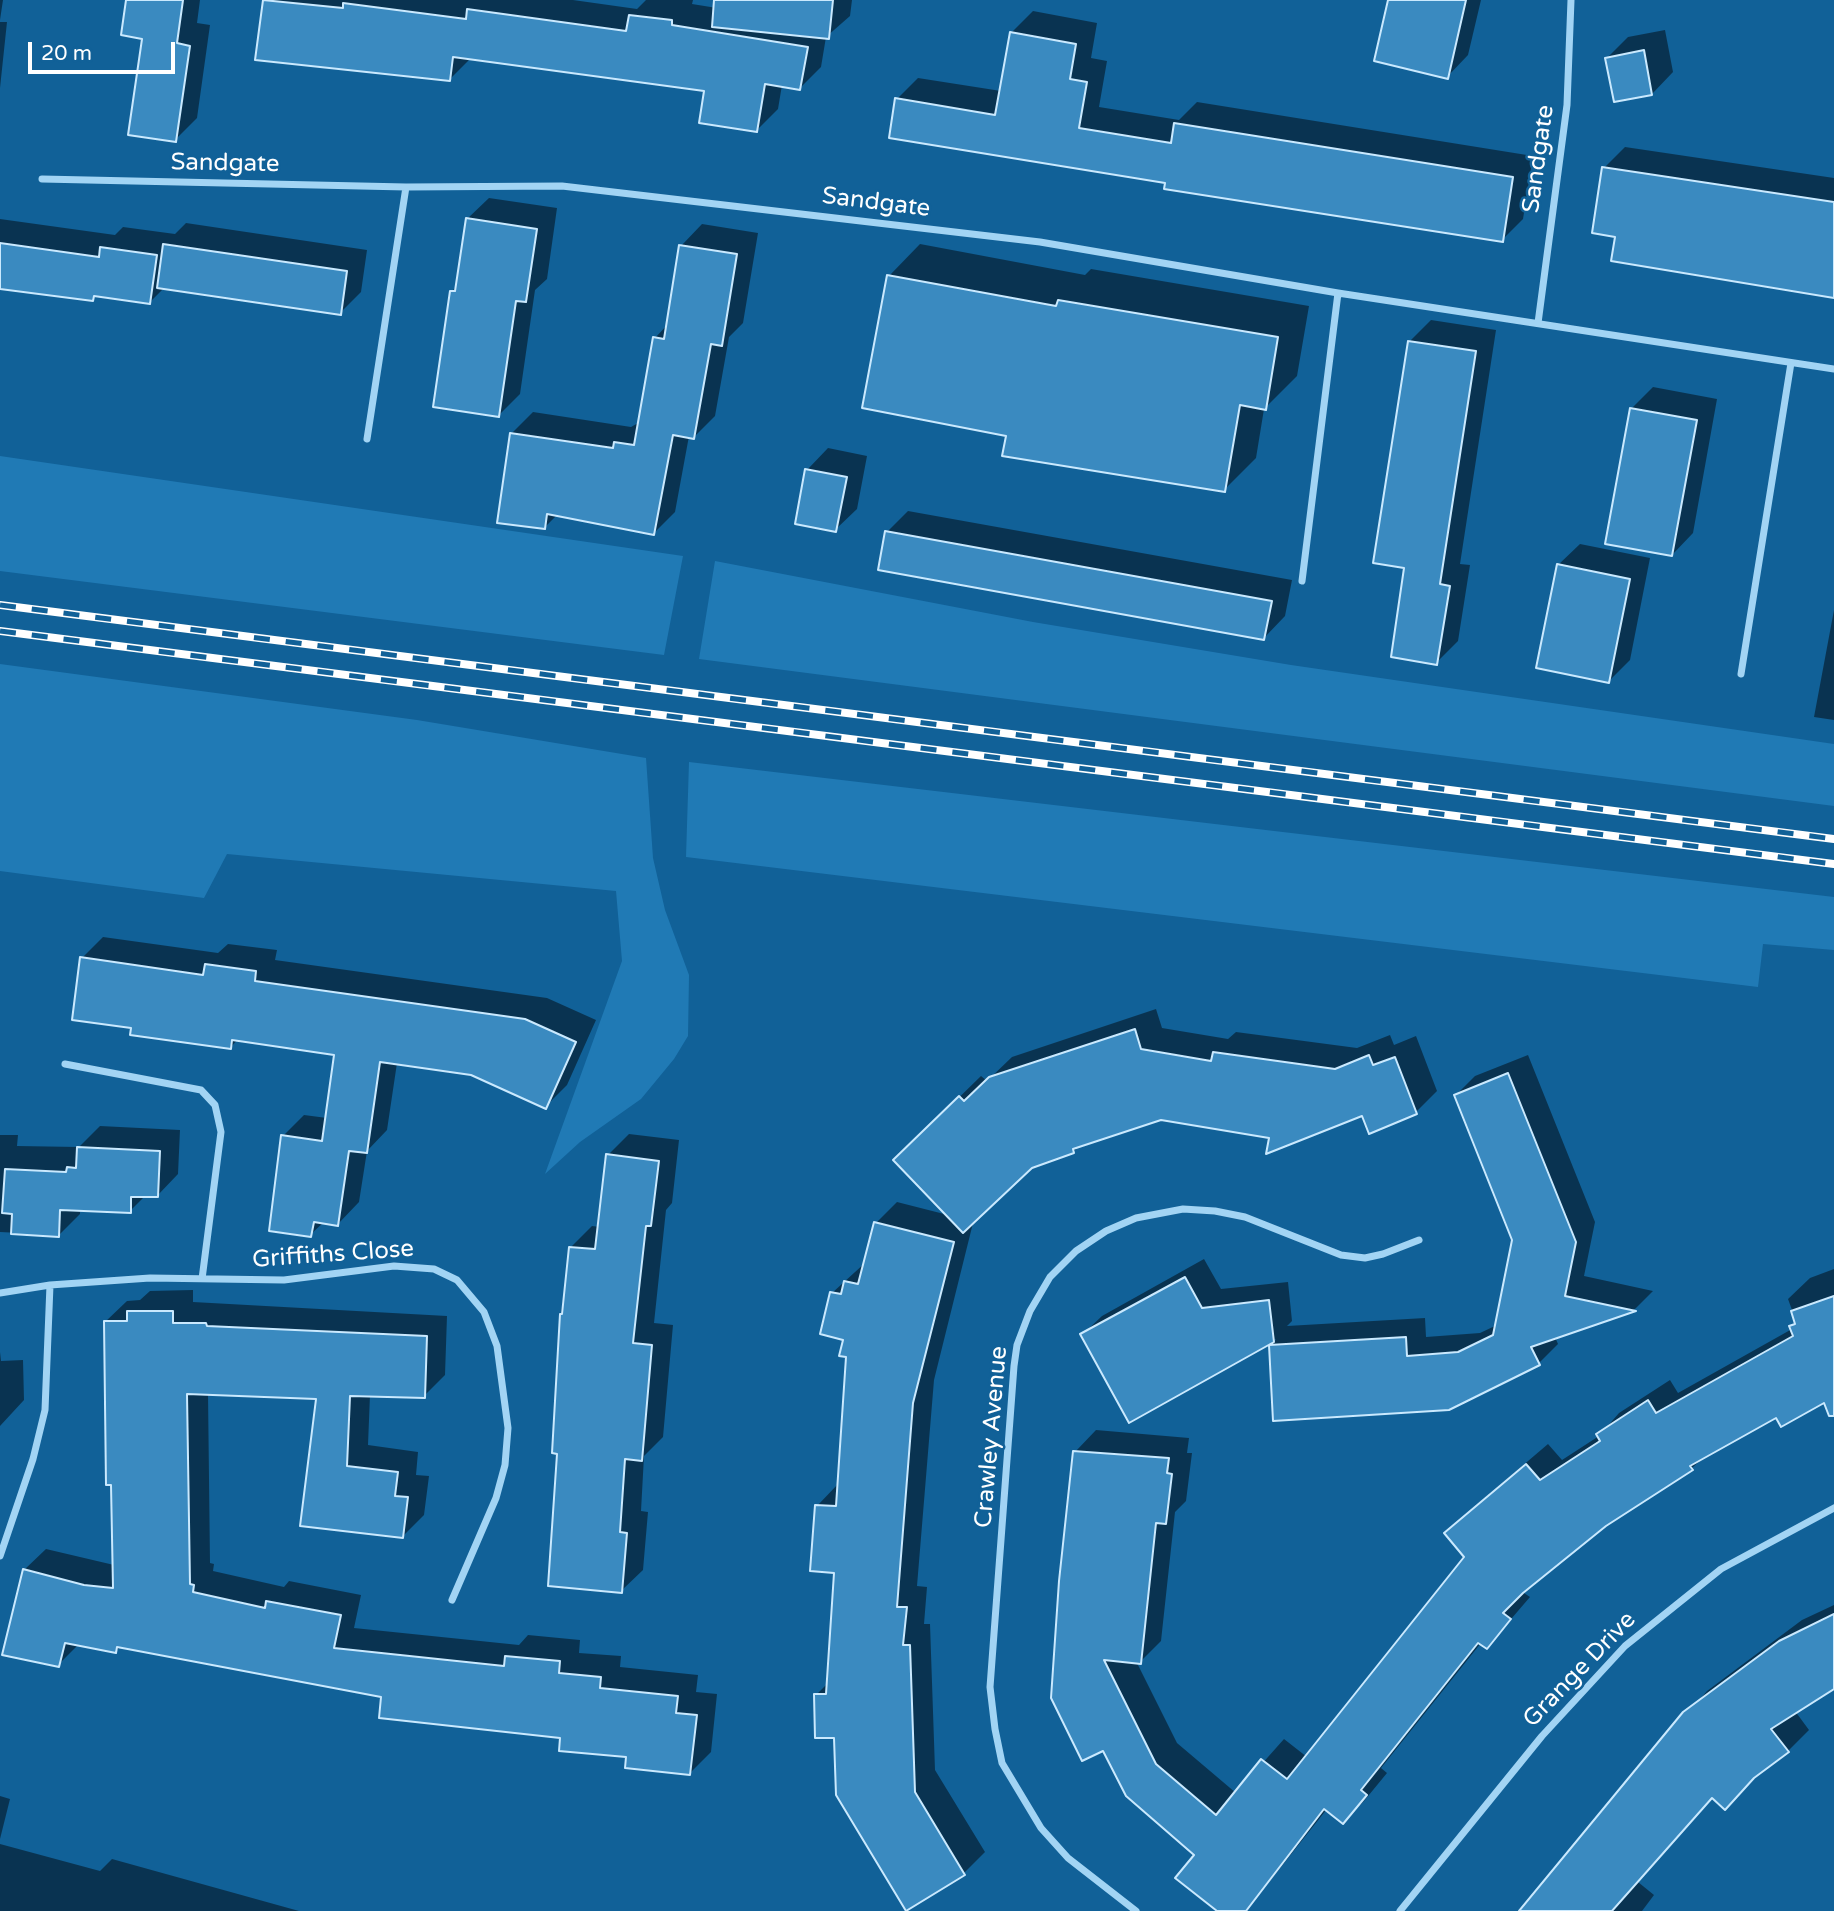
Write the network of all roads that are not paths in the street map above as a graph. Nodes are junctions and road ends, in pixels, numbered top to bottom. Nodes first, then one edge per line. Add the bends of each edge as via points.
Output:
1 (1571, 0) edge
2 (42, 180) dead end
3 (406, 187) junction
4 (1338, 293) junction
5 (1538, 323) junction
6 (1791, 363) junction
7 (1834, 369) edge
8 (367, 439) dead end
9 (1302, 582) dead end
10 (1741, 674) dead end
11 (65, 1065) dead end
12 (1419, 1240) dead end
13 (202, 1279) junction
14 (50, 1285) junction
15 (0, 1293) edge
16 (1834, 1508) edge
17 (0, 1556) edge
18 (452, 1600) dead end
19 (1136, 1911) edge
20 (1400, 1911) edge

1 - 5 street, Sandgate via 1567,105
2 - 3 street, Sandgate
3 - 4 street, Sandgate via 562,186 651,195 1040,242
3 - 8 street
4 - 5 street, Sandgate
4 - 9 street
5 - 6 street, Sandgate
6 - 7 street, Sandgate
6 - 10 street
11 - 13 street via 201,1090 215,1105 221,1132
12 - 19 street, Crawley Avenue via 1365,1258 1341,1255 1245,1217 1183,1209 1136,1218 1076,1251 1050,1277 1030,1311 1014,1366 990,1687 995,1729 1002,1763 1041,1828 1068,1858
13 - 14 street, Griffiths Close
13 - 18 street, Griffiths Close via 284,1280 394,1266 434,1269 457,1280 484,1312 497,1346 507,1448 496,1498
14 - 15 street, Griffiths Close
14 - 17 street via 45,1410
16 - 20 street, Grange Drive via 1721,1570 1625,1646 1542,1736

